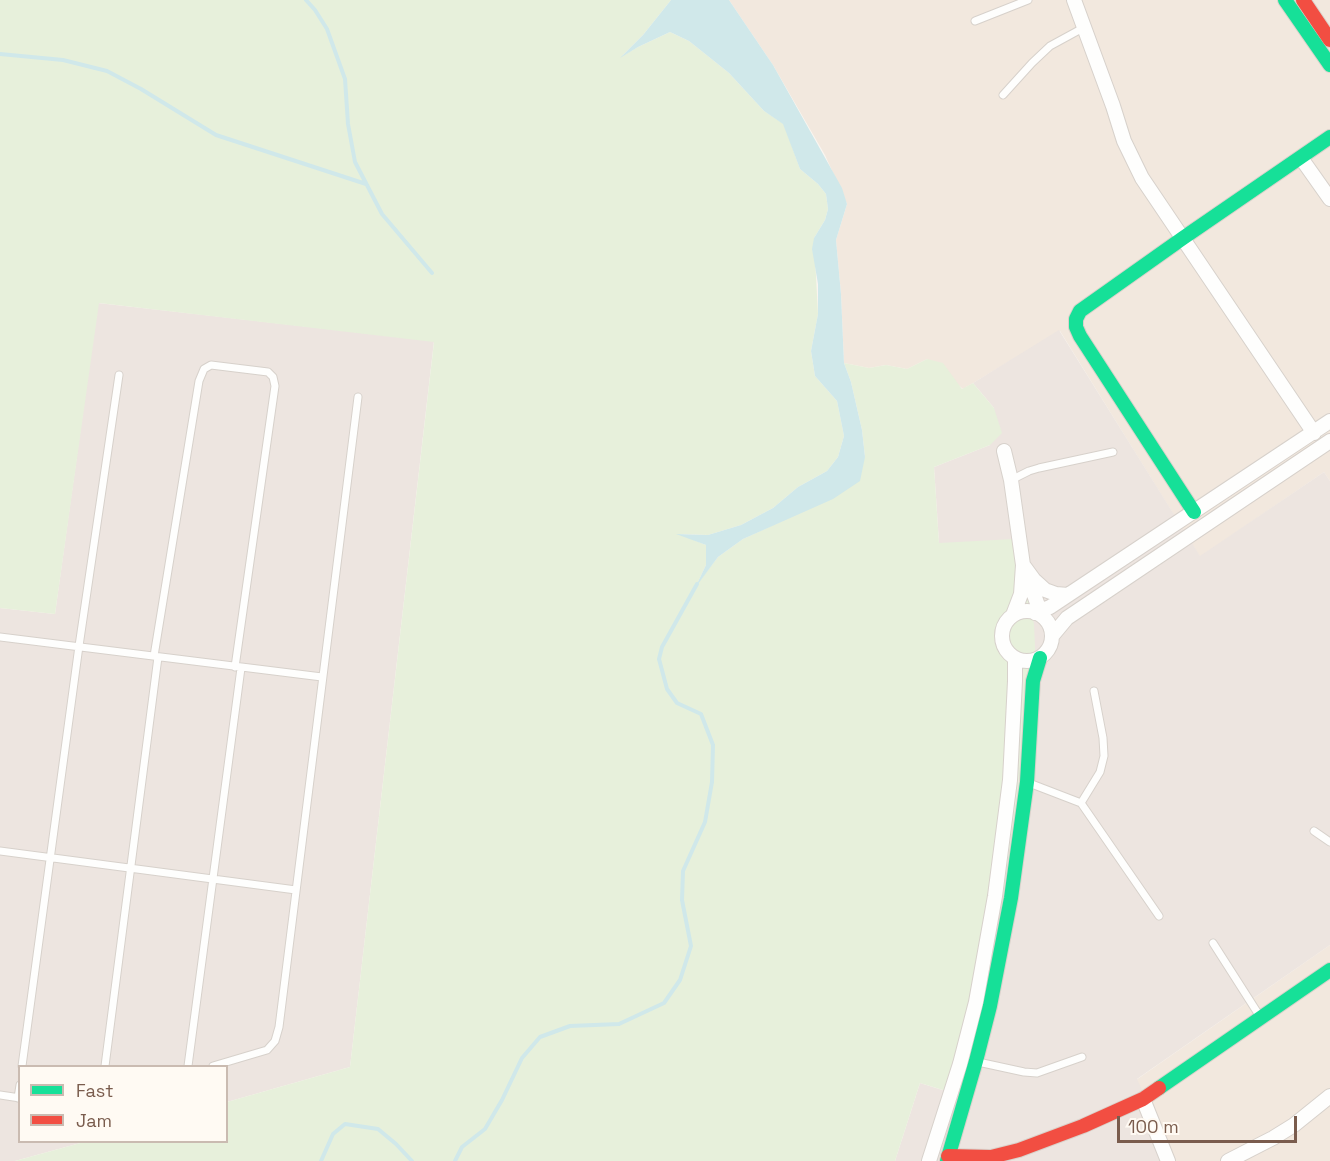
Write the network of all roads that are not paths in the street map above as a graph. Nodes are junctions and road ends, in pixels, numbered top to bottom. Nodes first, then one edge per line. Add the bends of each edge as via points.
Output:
1 (1028, 0) edge
2 (1074, 0) edge
3 (1285, 0) edge
4 (1303, 0) edge
5 (975, 21) dead end
6 (1083, 28) junction
7 (1330, 40) edge
8 (1330, 65) edge
9 (1003, 95) dead end
10 (1330, 137) edge
11 (1301, 158) junction
12 (1330, 199) edge
13 (1183, 238) junction
14 (119, 375) dead end
15 (358, 397) dead end
16 (1330, 422) edge
17 (1314, 433) junction
18 (1328, 447) edge
19 (1004, 451) dead end
20 (1113, 452) dead end
21 (1011, 480) junction
22 (1194, 512) junction
23 (1023, 565) junction
24 (1068, 596) junction
25 (1038, 612) junction
26 (1013, 615) junction
27 (1052, 636) junction
28 (0, 637) edge
29 (79, 646) junction
30 (156, 656) junction
31 (1015, 658) junction
32 (1040, 658) junction
33 (238, 668) junction
34 (322, 677) junction
35 (1094, 691) dead end
36 (1027, 782) junction
37 (1082, 803) junction
38 (1314, 831) dead end
39 (1330, 843) edge
40 (0, 851) edge
41 (51, 857) junction
42 (130, 867) junction
43 (213, 879) junction
44 (296, 890) junction
45 (1159, 916) dead end
46 (1213, 943) dead end
47 (1330, 970) edge
48 (1261, 1017) junction
49 (1083, 1057) dead end
50 (976, 1061) junction
51 (22, 1065) edge
52 (105, 1065) edge
53 (188, 1065) edge
54 (216, 1065) edge
55 (0, 1095) edge
56 (1330, 1096) edge
57 (18, 1098) edge
58 (1143, 1099) junction
59 (947, 1158) edge
60 (929, 1161) edge
61 (1168, 1161) edge
62 (1228, 1161) edge

1 - 5 lane
2 - 6 street
3 - 8 street
4 - 7 street
6 - 9 lane via 1050,46
6 - 13 street via 1124,141 1142,178
10 - 11 street
11 - 12 street
11 - 13 street
13 - 17 street
13 - 22 street via 1080,310 1076,327
14 - 29 lane
15 - 34 lane
16 - 17 street
17 - 22 street
18 - 27 street via 1067,618
19 - 21 street
20 - 21 lane via 1029,471
21 - 23 street
22 - 24 street
23 - 24 street via 1046,590
23 - 25 street
23 - 26 street via 1021,594
24 - 25 street
25 - 26 street
25 - 27 street
26 - 31 street via 1004,627 1002,643
27 - 32 street via 1050,646
28 - 29 lane
29 - 30 lane
29 - 41 lane
30 - 33 lane
30 - 33 lane via 199,381 204,369 211,365 268,372 275,386
30 - 42 lane
31 - 32 street via 1025,662
31 - 60 street via 1011,780 995,896 976,1002
32 - 36 street via 1033,681
33 - 34 lane
33 - 43 lane
34 - 44 lane
35 - 37 lane via 1104,756 1100,772
36 - 37 lane
36 - 50 street via 1011,898
37 - 45 lane
38 - 39 lane
40 - 41 lane
41 - 42 lane
41 - 51 lane
42 - 43 lane
42 - 52 lane
43 - 44 lane
43 - 53 lane
44 - 54 lane via 275,1041 267,1050
46 - 48 lane
47 - 48 street
48 - 58 street
49 - 50 lane via 1037,1073
50 - 59 street
55 - 57 lane
56 - 62 street via 1280,1134
58 - 59 street via 1019,1150 991,1157
58 - 61 street

